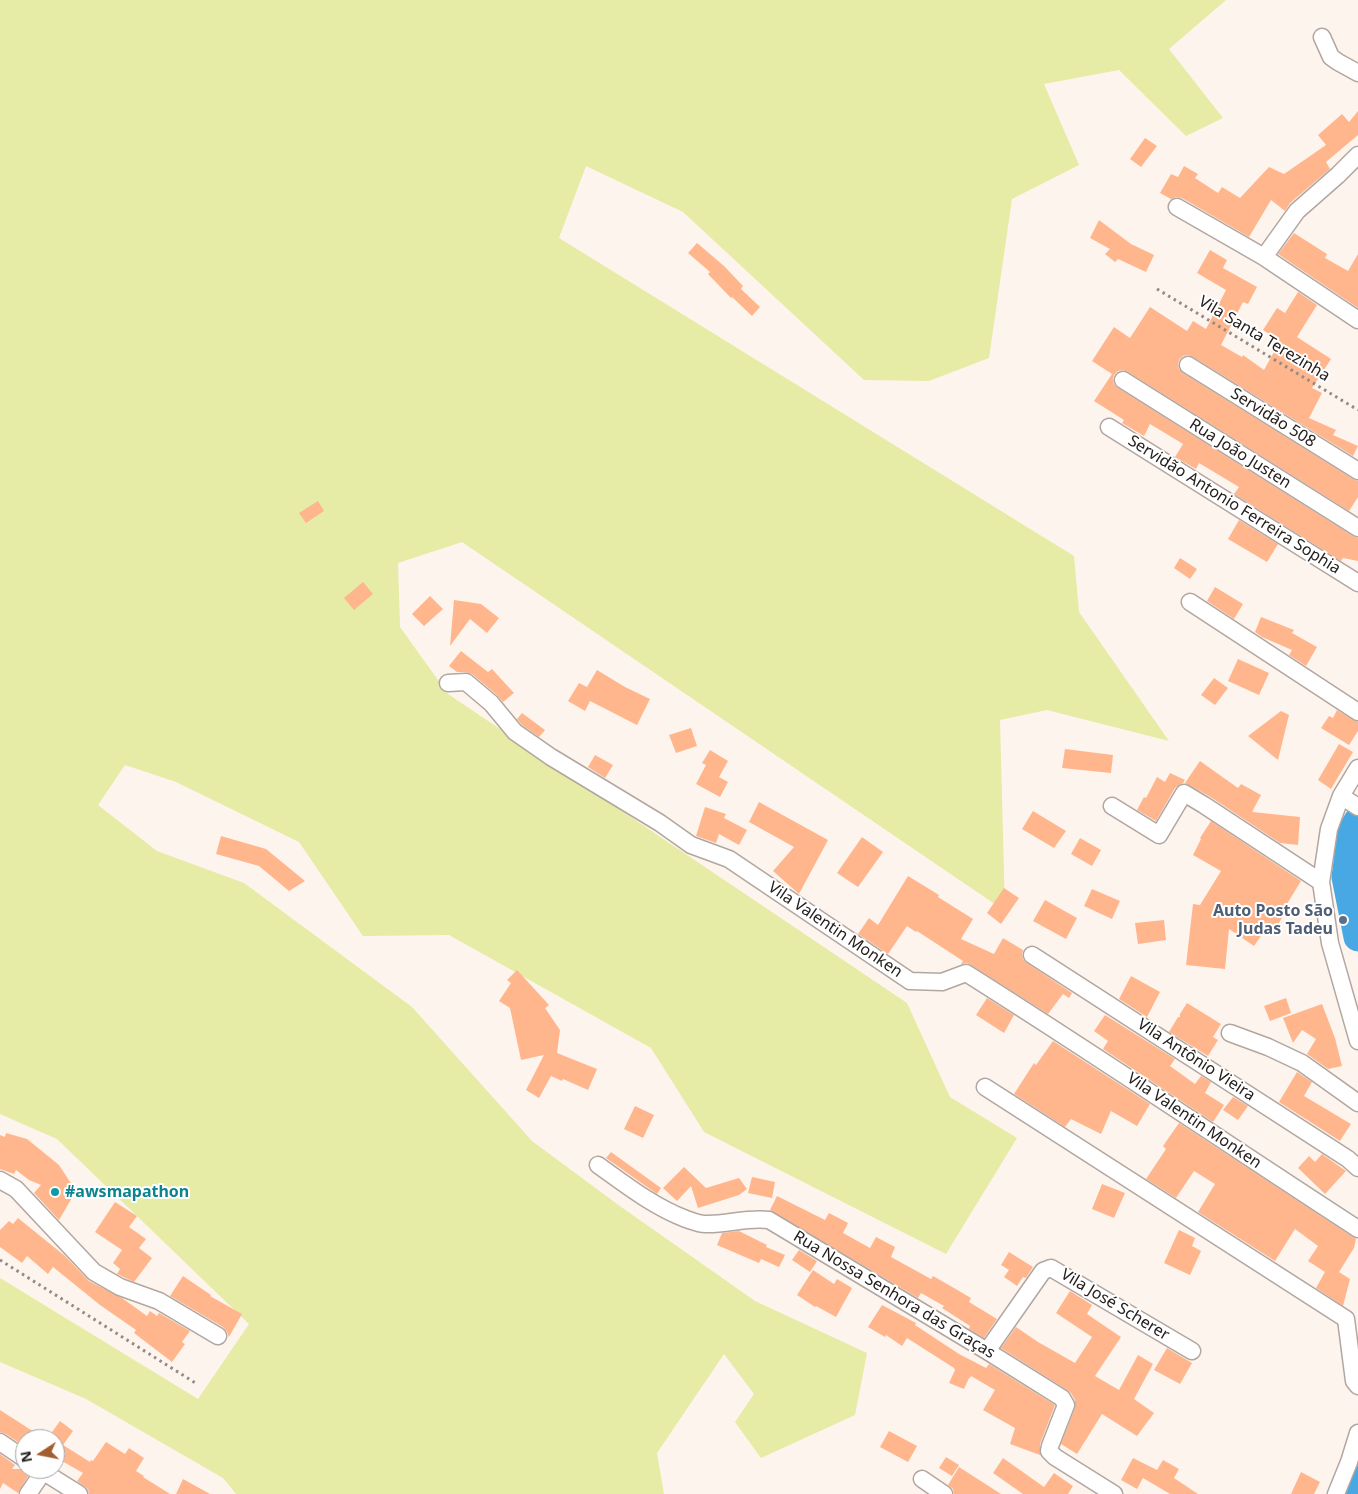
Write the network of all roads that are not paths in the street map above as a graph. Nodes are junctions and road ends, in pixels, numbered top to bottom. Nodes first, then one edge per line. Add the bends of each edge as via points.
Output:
1 (1322, 37) dead end
2 (1358, 73) edge
3 (1358, 155) edge
4 (1176, 207) dead end
5 (1264, 258) junction
6 (1358, 320) edge
7 (1188, 365) dead end
8 (1123, 380) dead end
9 (1109, 427) dead end
10 (1358, 471) edge
11 (1358, 528) edge
12 (1358, 583) edge
13 (1190, 602) dead end
14 (448, 682) dead end
15 (1358, 712) edge
16 (1358, 768) edge
17 (1340, 796) junction
18 (1112, 806) dead end
19 (1358, 807) edge
20 (1321, 882) junction
21 (1032, 955) dead end
22 (1230, 1033) dead end
23 (1358, 1041) edge
24 (986, 1087) dead end
25 (1358, 1103) edge
26 (598, 1165) dead end
27 (1358, 1168) edge
28 (0, 1180) edge
29 (1358, 1229) edge
30 (218, 1336) dead end
31 (987, 1351) junction
32 (1192, 1351) dead end
33 (1358, 1386) edge
34 (1358, 1433) edge
35 (0, 1442) edge
36 (15, 1453) edge
37 (36, 1479) edge
38 (55, 1479) edge
39 (922, 1479) dead end
40 (28, 1494) edge
41 (79, 1494) edge
42 (944, 1494) edge
43 (1114, 1494) edge
44 (1336, 1494) edge

1 - 2 street via 1331,57
3 - 5 street via 1297,211
4 - 5 street
5 - 6 street
7 - 10 street, Servidão 508
8 - 11 street, Rua João Justen
9 - 12 street, Servidão Antonio Ferreira Sophia
13 - 15 street
14 - 29 street, Vila Valentin Monken via 466,682 491,702 515,732 551,757 691,845 730,859 910,981 942,982 966,973 1064,1034
16 - 17 street
17 - 19 street
17 - 20 street via 1328,829
18 - 20 street via 1159,835 1184,793
20 - 23 street via 1330,943
21 - 27 street, Vila Antônio Vieira
22 - 25 street via 1268,1046 1302,1063
24 - 33 street via 1346,1319 1354,1381
26 - 31 street, Rua Nossa Senhora das Graças via 634,1192 692,1221 704,1224 756,1218 769,1220
28 - 30 street via 16,1189 94,1272 120,1287 159,1301
31 - 32 street, Vila José Scherer via 1044,1271 1051,1268
31 - 43 street, Rua Nossa Senhora das Graças via 1062,1398 1066,1405 1049,1451
34 - 44 street
35 - 36 street
37 - 40 street
38 - 41 street
39 - 42 street

